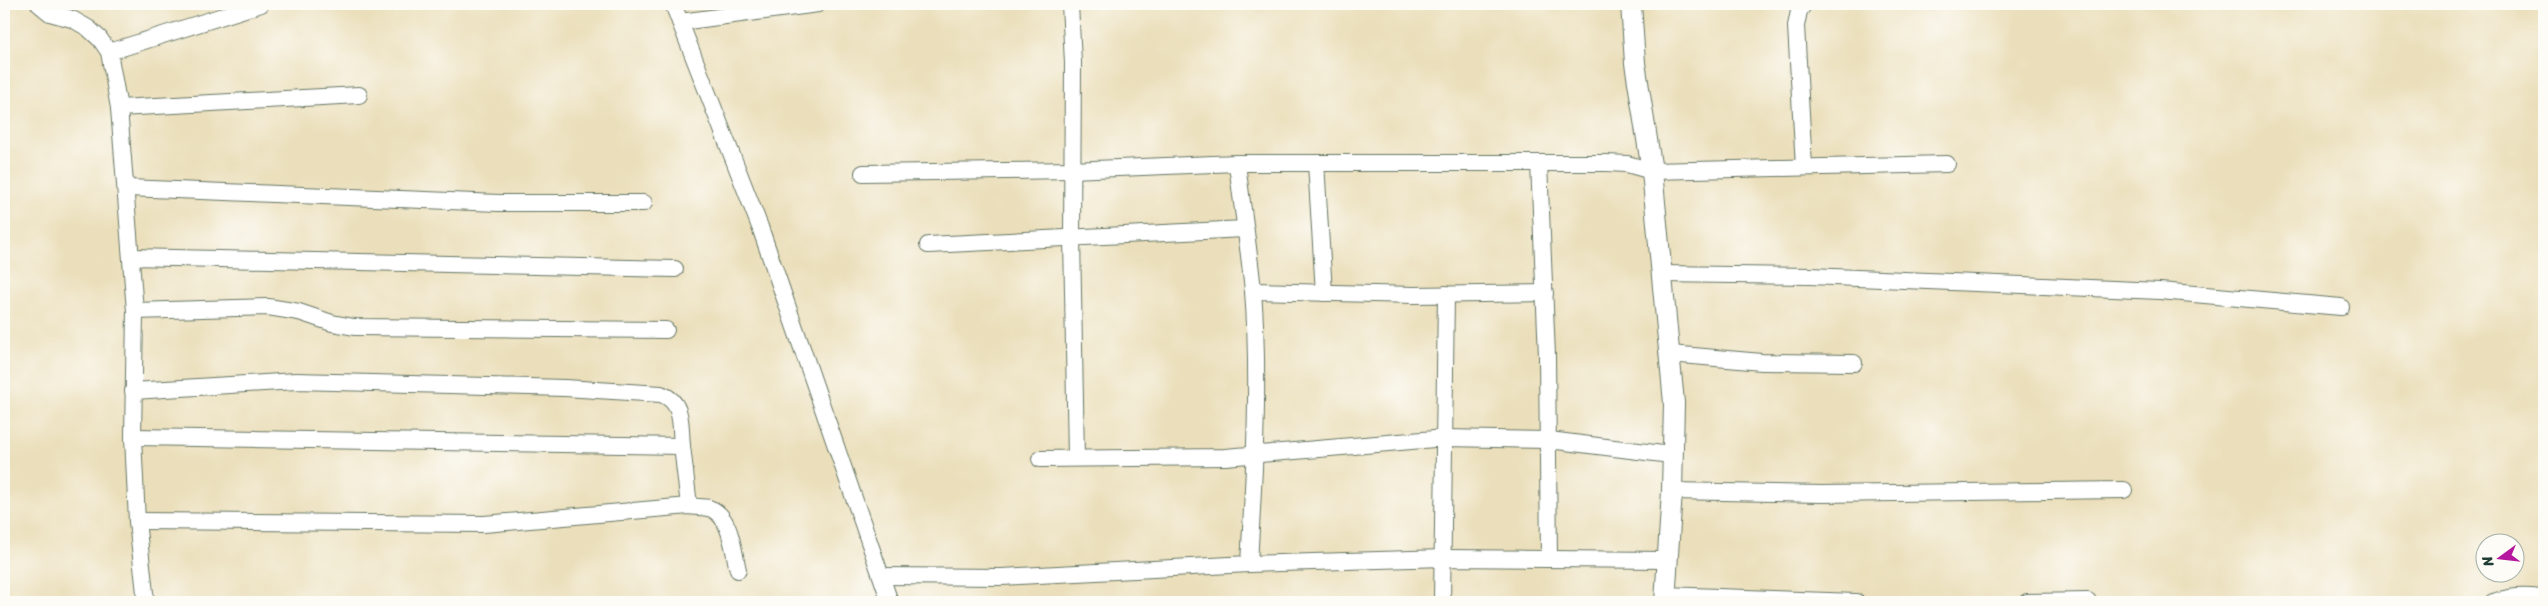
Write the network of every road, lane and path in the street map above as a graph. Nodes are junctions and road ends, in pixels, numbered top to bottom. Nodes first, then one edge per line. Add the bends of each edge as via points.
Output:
1 (40, 4) edge
2 (261, 4) edge
3 (673, 4) edge
4 (818, 4) edge
5 (1070, 4) edge
6 (1631, 4) edge
7 (1804, 4) edge
8 (680, 22) junction
9 (109, 52) junction
10 (359, 94) dead end
11 (119, 108) junction
12 (1539, 162) junction
13 (1237, 163) junction
14 (1316, 163) junction
15 (1947, 164) dead end
16 (1804, 167) junction
17 (1071, 170) junction
18 (1652, 170) junction
19 (863, 173) dead end
20 (127, 188) junction
21 (644, 203) dead end
22 (1244, 229) junction
23 (1072, 237) junction
24 (928, 245) dead end
25 (131, 257) junction
26 (675, 269) dead end
27 (1662, 274) junction
28 (1253, 291) junction
29 (1324, 293) junction
30 (1545, 293) junction
31 (1446, 294) junction
32 (2341, 307) dead end
33 (135, 311) junction
34 (666, 330) dead end
35 (1670, 354) junction
36 (1854, 363) dead end
37 (133, 390) junction
38 (132, 437) junction
39 (1446, 438) junction
40 (1549, 440) junction
41 (682, 446) junction
42 (1256, 456) junction
43 (1671, 456) junction
44 (1076, 458) junction
45 (1040, 459) dead end
46 (2124, 490) dead end
47 (1672, 491) junction
48 (689, 506) junction
49 (137, 520) junction
50 (1444, 558) junction
51 (1550, 559) junction
52 (1667, 560) junction
53 (1248, 564) junction
54 (738, 570) dead end
55 (882, 576) junction
56 (1665, 599) edge
57 (2544, 599) edge
58 (146, 602) edge
59 (890, 602) edge
60 (1442, 602) edge
61 (1856, 602) edge
62 (2027, 602) edge
63 (2088, 602) edge
64 (2493, 602) edge

1 - 9 street via 50,13 88,28
2 - 9 street
3 - 8 street
4 - 8 street
5 - 17 street via 1073,62
6 - 18 street via 1634,55
7 - 16 street via 1796,26
8 - 55 street via 763,236
9 - 11 street
10 - 11 street
11 - 20 street
12 - 14 street
12 - 18 street via 1627,164
12 - 30 street
13 - 14 street
13 - 17 street
13 - 22 street
14 - 29 street
15 - 16 street
16 - 18 street
17 - 19 street
17 - 23 street
18 - 27 street
20 - 21 street via 500,203
20 - 25 street
22 - 23 street
22 - 28 street
23 - 24 street
23 - 44 street
25 - 26 street
25 - 33 street
27 - 32 street via 1810,276 2160,291
27 - 35 street
28 - 29 street
28 - 42 street
29 - 31 street
30 - 31 street
30 - 40 street
31 - 39 street
33 - 34 street via 268,307 354,327
33 - 37 street
35 - 36 street via 1762,362
35 - 43 street via 1674,403
37 - 38 street
37 - 41 street via 296,381 565,388 661,394 674,401 679,411
38 - 41 street
38 - 49 street
39 - 40 street
39 - 42 street
39 - 50 street
40 - 43 street
40 - 51 street
41 - 48 street
42 - 44 street
42 - 53 street
43 - 47 street
44 - 45 street
46 - 47 street via 1822,494
47 - 52 street
48 - 49 street via 484,524
48 - 54 street via 710,508 723,517
49 - 58 street
50 - 51 street
50 - 53 street
50 - 60 street
51 - 52 street
52 - 56 street
53 - 55 street via 1002,577
55 - 59 street
56 - 61 street
57 - 64 street via 2511,597
62 - 63 street

